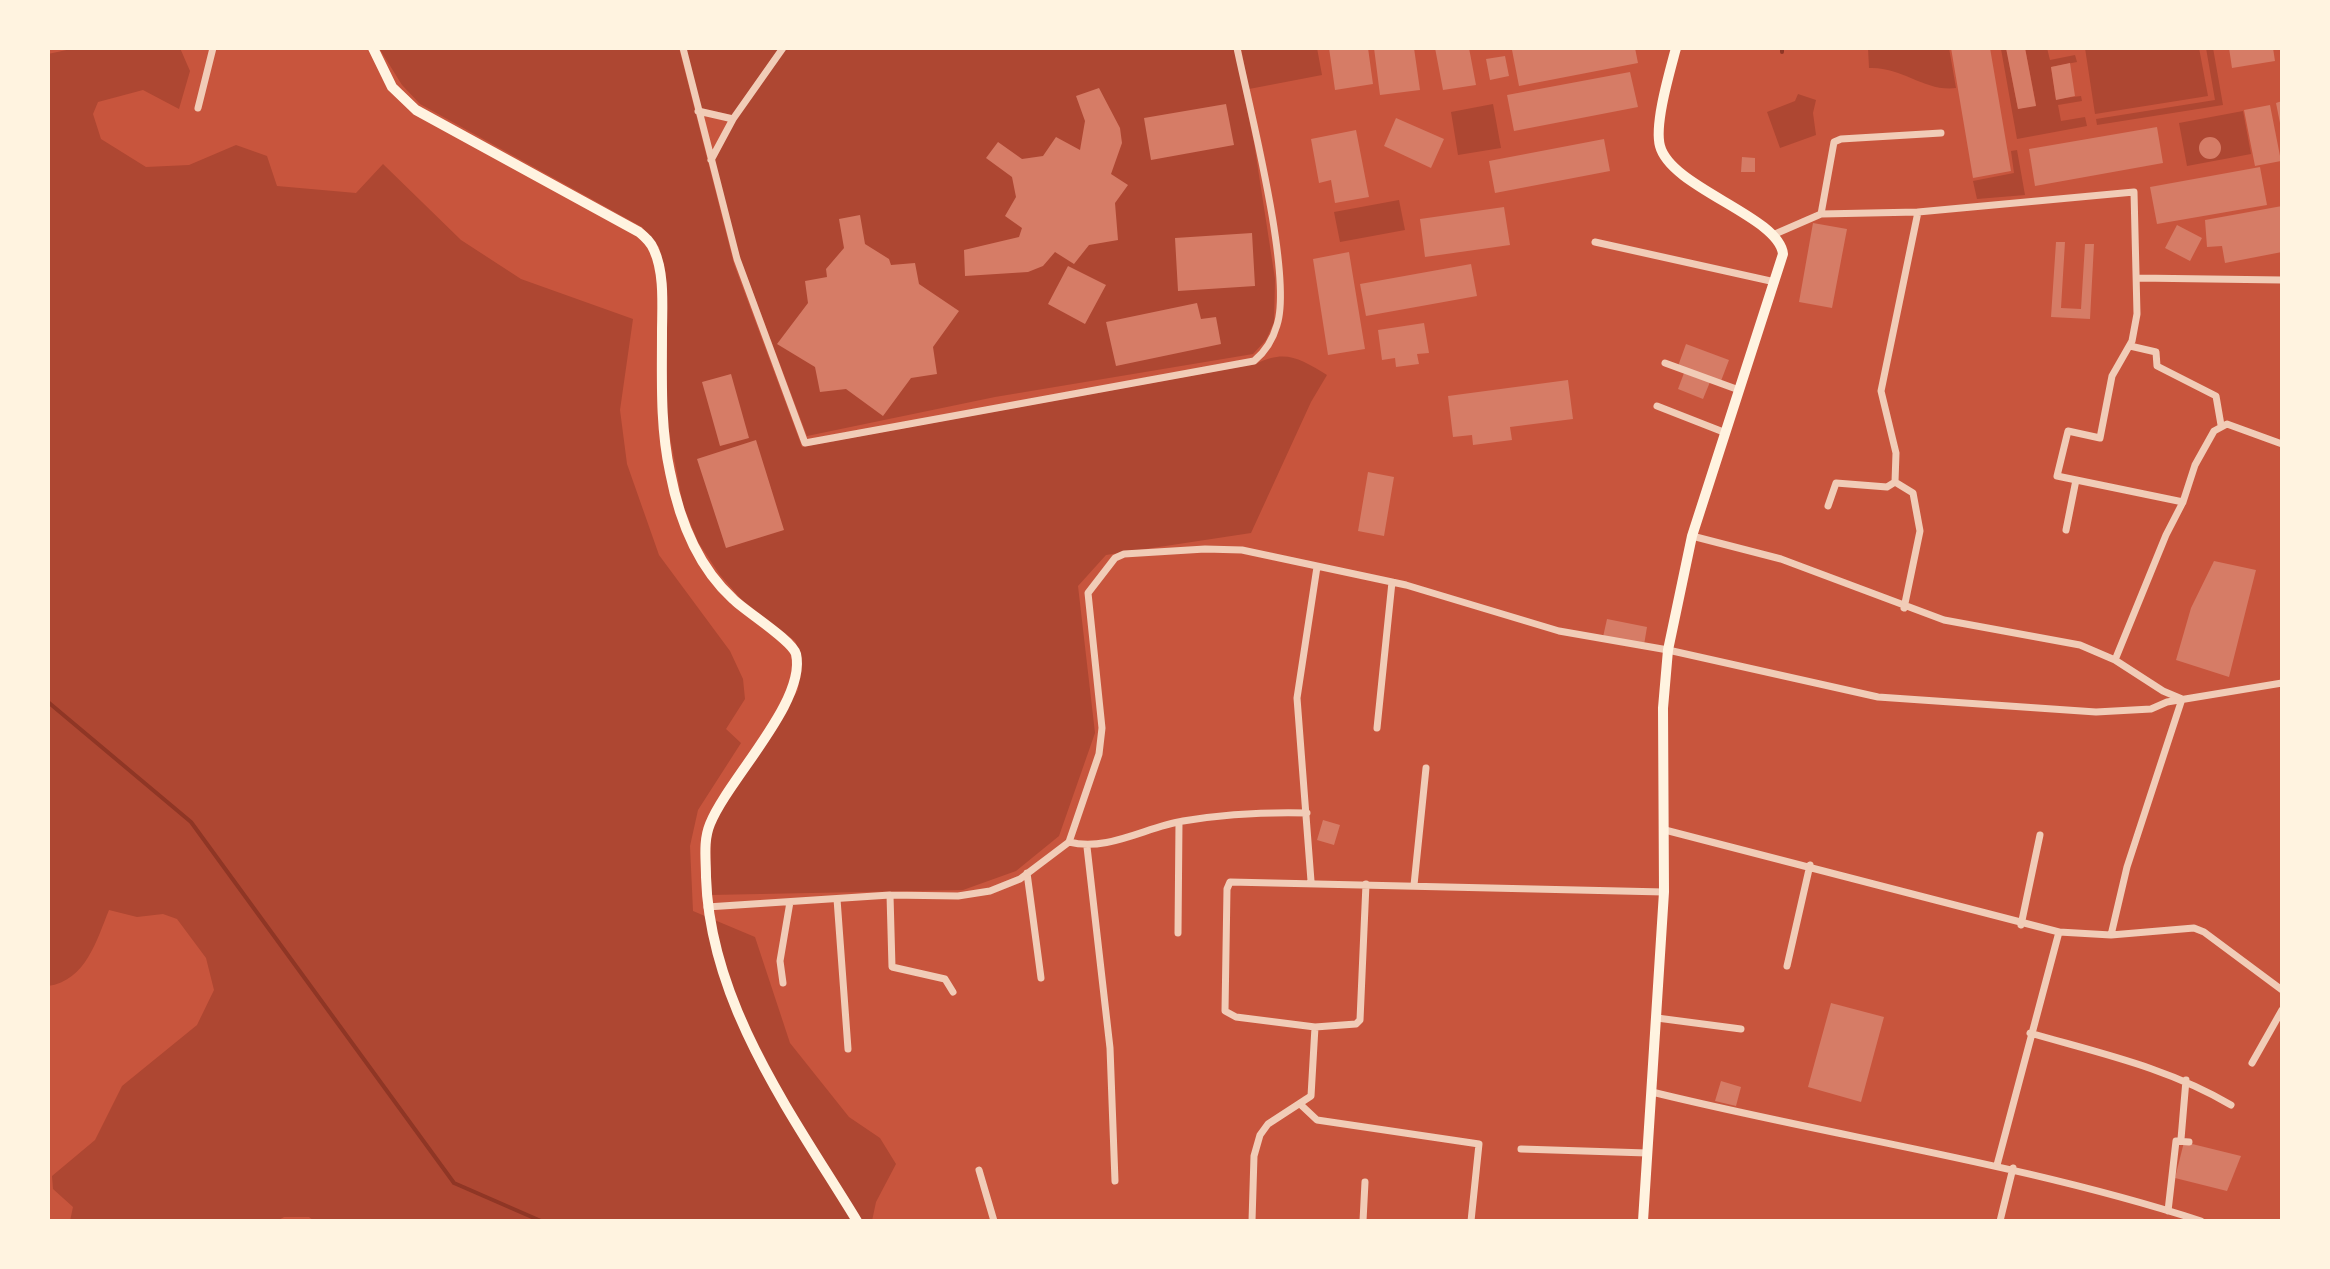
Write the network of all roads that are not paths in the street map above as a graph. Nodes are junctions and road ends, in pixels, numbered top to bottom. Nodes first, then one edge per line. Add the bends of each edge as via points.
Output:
1 (213, 48) edge
2 (373, 48) edge
3 (683, 48) edge
4 (783, 48) edge
5 (1237, 48) edge
6 (1676, 48) edge
7 (198, 108) dead end
8 (698, 111) junction
9 (733, 119) junction
10 (1941, 133) dead end
11 (711, 160) junction
12 (1918, 212) junction
13 (1821, 214) junction
14 (1775, 234) junction
15 (1595, 242) dead end
16 (2137, 278) junction
17 (2282, 280) edge
18 (1775, 282) junction
19 (2130, 346) junction
20 (1665, 363) dead end
21 (1739, 390) junction
22 (1657, 406) dead end
23 (2221, 425) junction
24 (1726, 433) junction
25 (2282, 444) edge
26 (2076, 480) junction
27 (1895, 482) junction
28 (2183, 502) junction
29 (1828, 506) dead end
30 (2066, 530) dead end
31 (1692, 536) junction
32 (1317, 567) junction
33 (1392, 582) junction
34 (1904, 608) junction
35 (1668, 650) junction
36 (2115, 660) junction
37 (2282, 683) edge
38 (2182, 699) junction
39 (1377, 728) dead end
40 (1426, 768) dead end
41 (1307, 813) junction
42 (1179, 822) junction
43 (1665, 830) junction
44 (2040, 835) dead end
45 (1069, 842) junction
46 (1087, 847) junction
47 (1810, 865) junction
48 (1027, 873) junction
49 (1311, 881) junction
50 (1366, 884) junction
51 (1414, 885) junction
52 (1664, 892) junction
53 (890, 895) junction
54 (837, 899) junction
55 (790, 902) junction
56 (707, 907) junction
57 (2021, 925) junction
58 (2059, 932) junction
59 (1178, 933) dead end
60 (2111, 935) junction
61 (1787, 966) dead end
62 (1041, 978) dead end
63 (783, 983) dead end
64 (2282, 990) edge
65 (953, 992) dead end
66 (2282, 1010) edge
67 (1657, 1018) junction
68 (1315, 1027) junction
69 (1741, 1029) dead end
70 (2030, 1033) junction
71 (848, 1049) dead end
72 (2252, 1063) dead end
73 (2186, 1080) junction
74 (1652, 1092) junction
75 (1300, 1104) junction
76 (2231, 1105) dead end
77 (1521, 1149) dead end
78 (1647, 1153) junction
79 (1997, 1165) junction
80 (2013, 1168) junction
81 (979, 1170) dead end
82 (1115, 1181) dead end
83 (1365, 1182) dead end
84 (2168, 1211) junction
85 (857, 1221) edge
86 (994, 1221) edge
87 (1252, 1221) edge
88 (1363, 1221) edge
89 (1471, 1221) edge
90 (1643, 1221) edge
91 (2000, 1221) edge
92 (2201, 1221) edge

1 - 7 street
2 - 56 main road via 392,87 430,118 639,232 656,252 662,300 662,420 677,503 706,567 731,598 792,646 797,667 789,695 710,825 705,843
3 - 8 street
4 - 9 street
5 - 11 street via 1280,278 1278,324 1254,361 805,443 737,259
6 - 14 main road via 1659,135 1663,152 1727,205
8 - 9 street
8 - 11 street
9 - 11 street
10 - 13 street via 1834,142
12 - 13 street
12 - 16 street via 2133,191
12 - 27 street via 1881,391 1896,453
13 - 14 street
14 - 18 main road via 1783,254
15 - 18 street
16 - 17 street
16 - 19 street
18 - 21 main road
19 - 23 street via 2156,352 2157,366 2216,396
19 - 26 street via 2112,376 2100,438 2068,431 2057,476
20 - 21 street
21 - 24 main road
22 - 24 street
23 - 25 street
23 - 28 street via 2195,465
24 - 31 main road
26 - 28 street
26 - 30 street
27 - 29 street via 1887,487 1836,483
27 - 34 street via 1913,493 1920,522
28 - 36 street
31 - 34 street via 1781,559
31 - 35 main road
32 - 33 street
32 - 41 street via 1297,698
32 - 45 street via 1242,550 1115,558 1088,596 1101,743
33 - 35 street via 1559,631
33 - 39 street
34 - 36 street via 2080,645
35 - 38 street via 1878,697 2096,712 2151,709
35 - 43 main road via 1663,708
36 - 38 street
37 - 38 street
38 - 60 street via 2127,867
40 - 51 street
41 - 42 street via 1239,813
41 - 49 street
42 - 46 street
42 - 59 street
43 - 47 street
43 - 52 main road
44 - 57 street
45 - 46 street
45 - 48 street
46 - 82 street via 1110,1048
47 - 57 street
47 - 61 street
48 - 53 street via 990,891
48 - 62 street
49 - 50 street
49 - 68 street via 1230,882 1222,1005 1236,1017
50 - 51 street
50 - 68 street via 1360,1020
51 - 52 street
52 - 67 main road
53 - 54 street
53 - 65 street via 892,967 945,979
54 - 55 street
54 - 71 street
55 - 56 street
55 - 63 street via 780,961
56 - 85 main road via 719,963 760,1061
57 - 58 street
58 - 60 street
58 - 70 street
60 - 64 street via 2194,928
66 - 72 street
67 - 69 street
67 - 74 main road
68 - 75 street via 1314,1089
70 - 73 street
70 - 79 street
73 - 76 street
73 - 84 street via 2185,1140 2176,1141
74 - 78 main road
74 - 79 street via 1779,1123
75 - 87 street via 1268,1124 1256,1144
75 - 89 street via 1317,1120 1479,1144
77 - 78 street
78 - 90 main road
79 - 80 street
80 - 84 street
80 - 91 street
81 - 86 street
83 - 88 street
84 - 92 street

